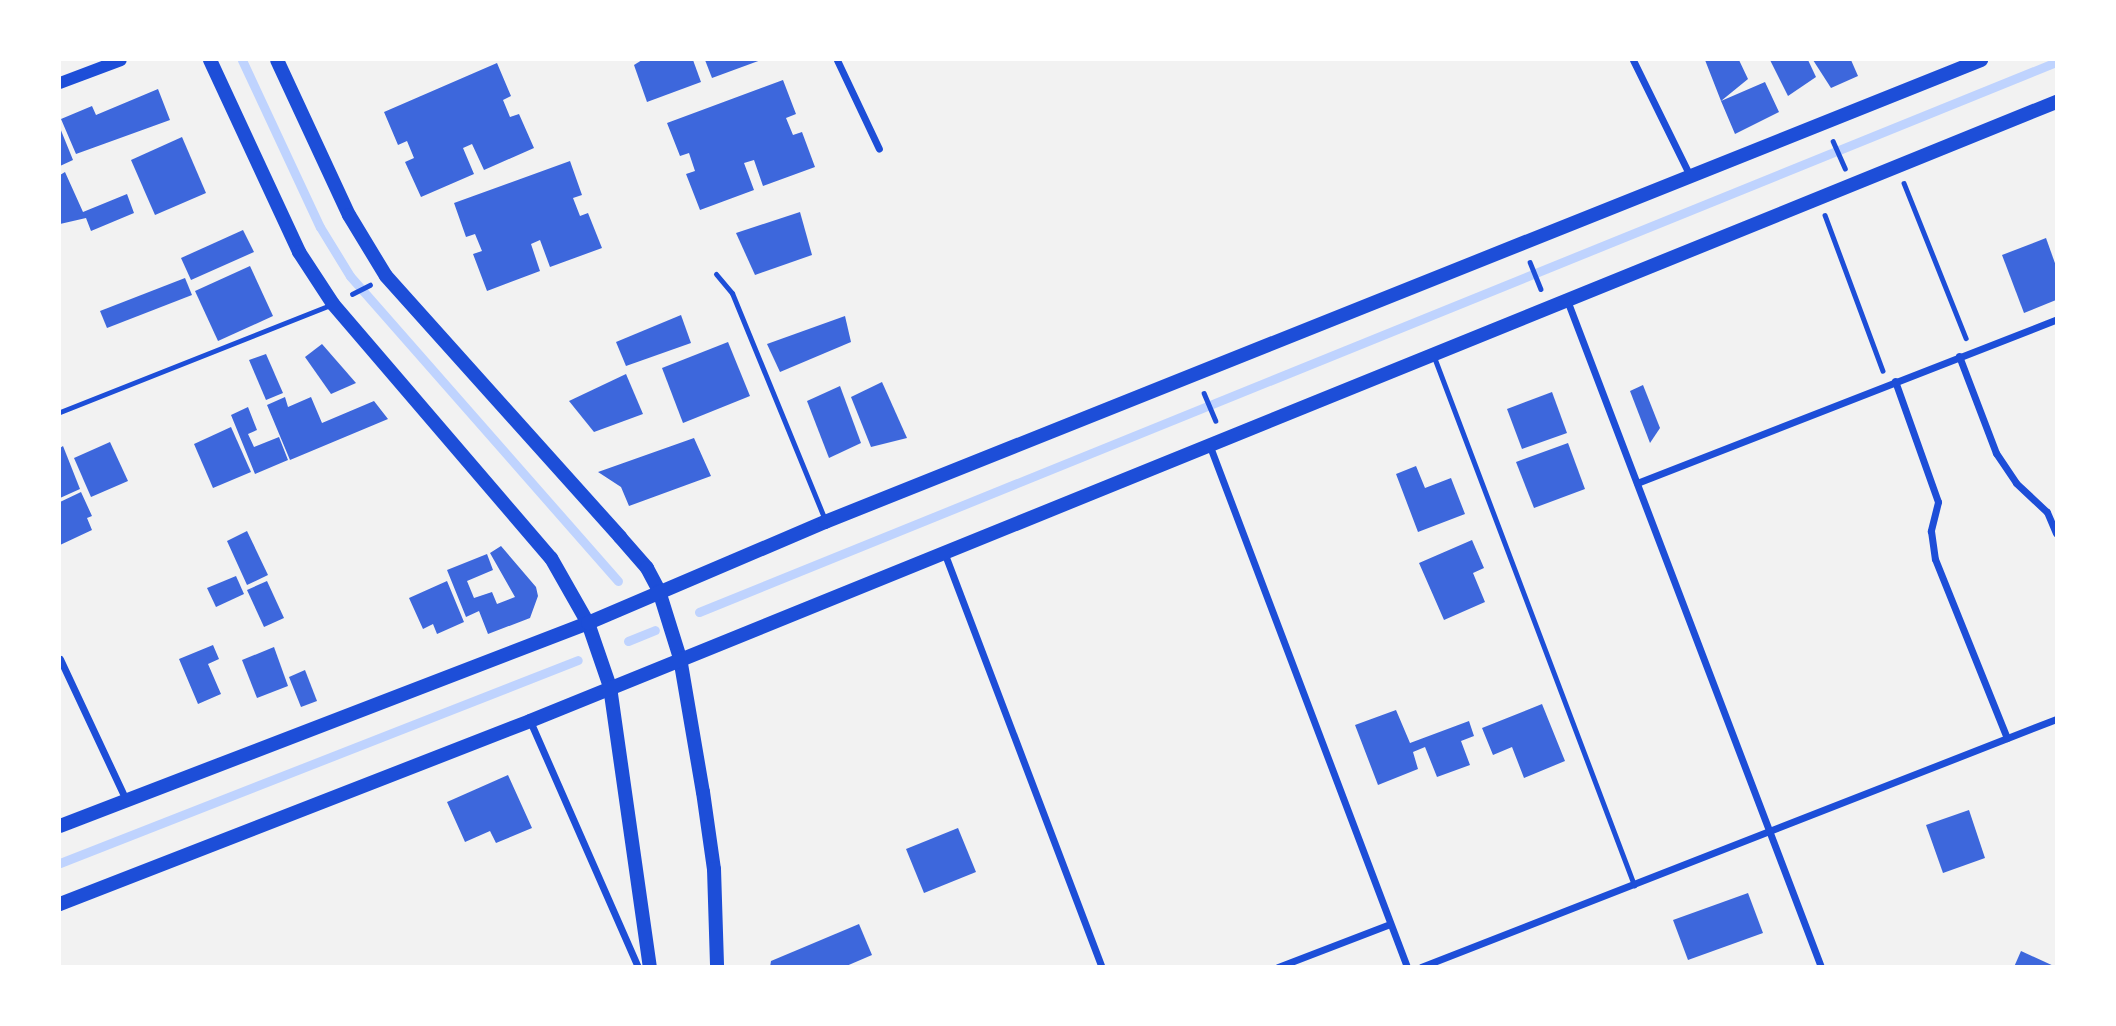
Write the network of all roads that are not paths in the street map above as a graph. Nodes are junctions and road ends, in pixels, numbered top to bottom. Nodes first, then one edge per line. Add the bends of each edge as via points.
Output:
1 (121, 60) edge
2 (210, 60) edge
3 (277, 60) edge
4 (837, 60) edge
5 (1633, 60) edge
6 (1981, 60) edge
7 (60, 83) edge
8 (2056, 102) edge
9 (879, 149) dead end
10 (1690, 176) junction
11 (716, 274) dead end
12 (1566, 299) junction
13 (333, 304) junction
14 (2056, 320) edge
15 (1433, 352) junction
16 (1959, 356) junction
17 (1891, 382) junction
18 (60, 412) edge
19 (1209, 444) junction
20 (1637, 484) junction
21 (825, 522) junction
22 (2056, 533) edge
23 (943, 551) junction
24 (659, 591) junction
25 (588, 623) junction
26 (680, 658) junction
27 (60, 659) edge
28 (610, 687) junction
29 (2056, 719) edge
30 (530, 721) junction
31 (2007, 738) junction
32 (126, 800) junction
33 (60, 826) edge
34 (1769, 833) junction
35 (1634, 885) junction
36 (60, 904) edge
37 (1390, 924) junction
38 (638, 967) edge
39 (650, 967) edge
40 (717, 967) edge
41 (1102, 967) edge
42 (1278, 967) edge
43 (1407, 967) edge
44 (1421, 967) edge
45 (1821, 967) edge

1 - 7 street
2 - 13 main road via 299,252
3 - 24 main road via 349,215 386,276 647,568
4 - 9 street
5 - 10 street
6 - 10 main road
8 - 12 main road
10 - 21 main road
11 - 21 lane via 732,293
12 - 15 main road
12 - 20 street
13 - 18 lane
13 - 25 main road via 551,558
14 - 16 street
15 - 19 main road
15 - 35 lane
16 - 17 street
16 - 22 street via 1996,453 2015,483 2047,512
17 - 20 street
17 - 31 street via 1938,502 1930,531 1935,559
19 - 23 main road
19 - 37 street
20 - 34 street
21 - 24 main road
23 - 26 main road
23 - 41 street
24 - 25 main road
24 - 26 main road
25 - 28 main road
25 - 32 main road
26 - 28 main road
26 - 40 main road via 714,869
27 - 32 street
28 - 30 main road
28 - 39 main road
29 - 31 street
30 - 36 main road
30 - 38 street
31 - 34 street
32 - 33 main road
34 - 35 street
34 - 45 street
35 - 44 street
37 - 42 street
37 - 43 street

